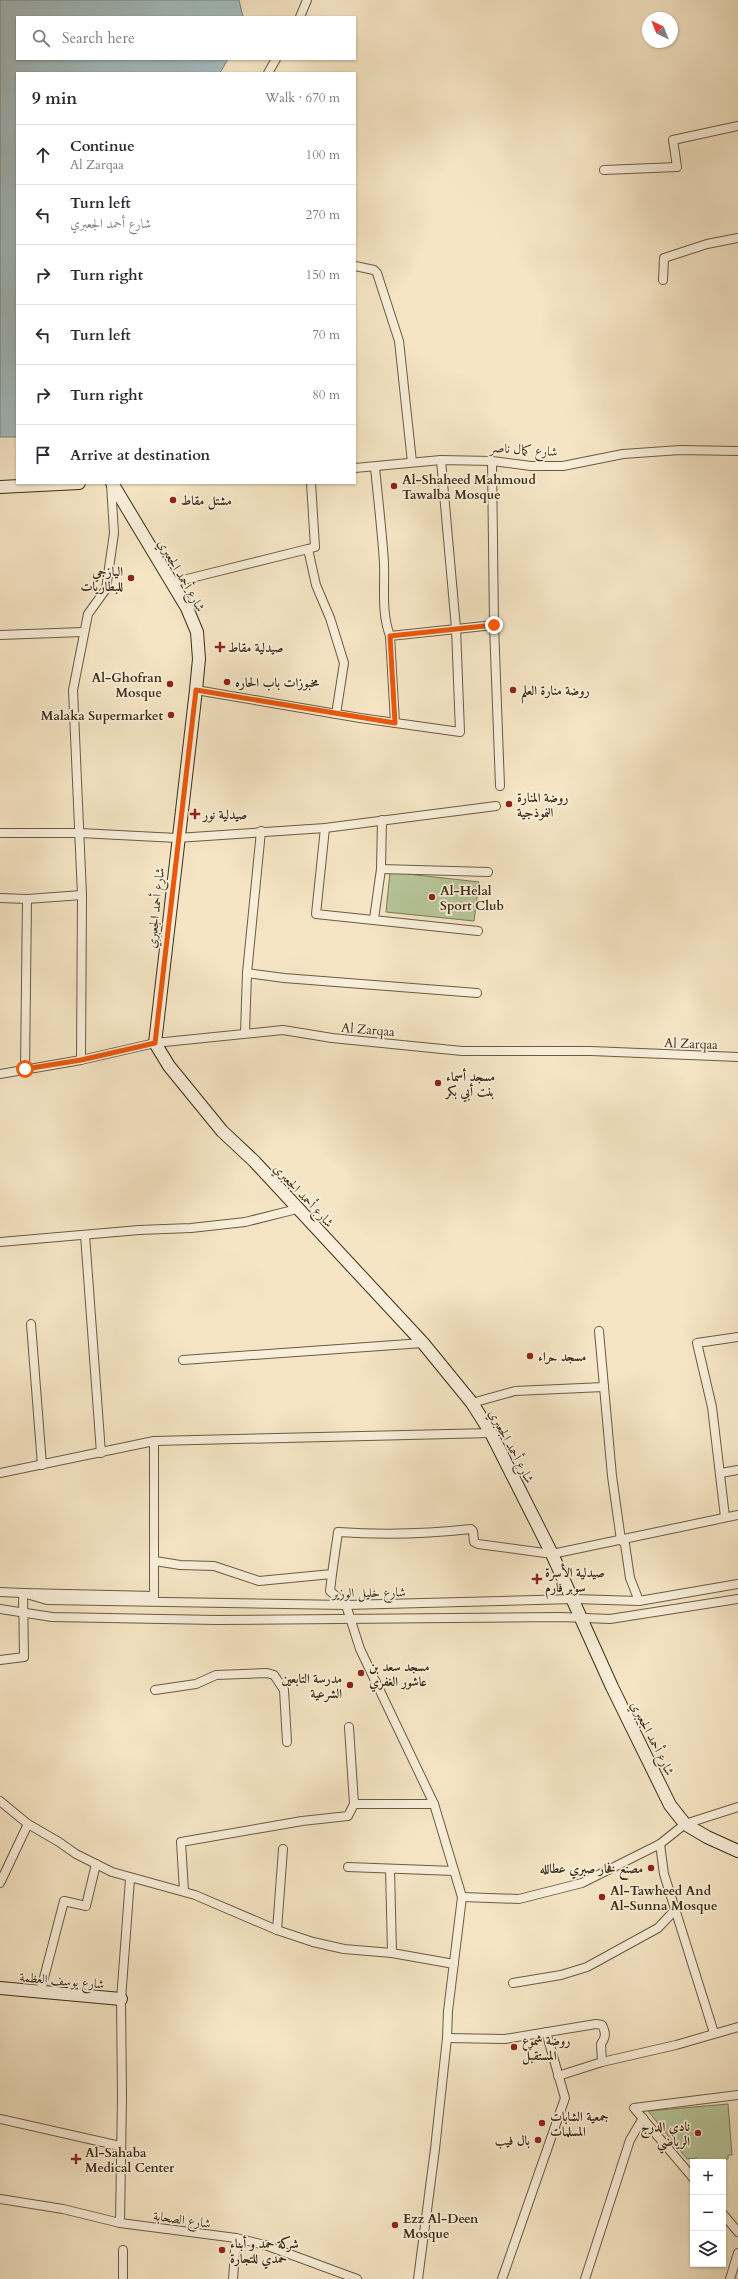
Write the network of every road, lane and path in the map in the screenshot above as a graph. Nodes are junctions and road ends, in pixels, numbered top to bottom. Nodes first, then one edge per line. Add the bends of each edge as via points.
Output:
1 (307, 0) edge
2 (300, 16) edge
3 (275, 60) edge
4 (269, 72) edge
5 (738, 126) edge
6 (604, 170) dead end
7 (738, 238) edge
8 (356, 266) edge
9 (663, 280) dead end
10 (738, 451) edge
11 (441, 460) junction
12 (492, 461) junction
13 (412, 462) junction
14 (374, 467) junction
15 (356, 468) edge
16 (59, 484) edge
17 (111, 484) edge
18 (112, 484) edge
19 (311, 484) edge
20 (0, 487) edge
21 (308, 549) junction
22 (171, 583) junction
23 (494, 625) junction
24 (456, 628) junction
25 (84, 632) junction
26 (0, 635) edge
27 (390, 636) junction
28 (196, 690) junction
29 (336, 714) junction
30 (395, 723) junction
31 (500, 786) dead end
32 (496, 806) dead end
33 (382, 820) junction
34 (325, 828) junction
35 (261, 831) junction
36 (0, 833) edge
37 (80, 834) junction
38 (178, 838) junction
39 (381, 868) junction
40 (488, 872) dead end
41 (82, 895) junction
42 (0, 898) edge
43 (27, 899) junction
44 (374, 919) junction
45 (478, 931) dead end
46 (247, 973) junction
47 (478, 993) dead end
48 (245, 1033) junction
49 (155, 1043) junction
50 (738, 1057) edge
51 (81, 1060) junction
52 (25, 1069) junction
53 (0, 1074) edge
54 (298, 1208) junction
55 (85, 1234) junction
56 (0, 1242) edge
57 (31, 1324) dead end
58 (599, 1331) dead end
59 (738, 1337) edge
60 (423, 1343) junction
61 (183, 1360) dead end
62 (604, 1386) junction
63 (472, 1403) junction
64 (491, 1433) junction
65 (154, 1441) junction
66 (101, 1453) junction
67 (42, 1465) junction
68 (738, 1470) edge
69 (0, 1473) edge
70 (721, 1473) junction
71 (738, 1514) edge
72 (725, 1517) junction
73 (621, 1540) junction
74 (552, 1554) junction
75 (155, 1561) junction
76 (332, 1574) junction
77 (738, 1584) edge
78 (0, 1592) edge
79 (23, 1593) junction
80 (574, 1599) junction
81 (738, 1599) edge
82 (639, 1602) junction
83 (346, 1606) junction
84 (0, 1609) edge
85 (24, 1612) junction
86 (582, 1618) junction
87 (350, 1619) junction
88 (0, 1660) edge
89 (155, 1690) dead end
90 (349, 1727) dead end
91 (287, 1742) dead end
92 (0, 1801) edge
93 (354, 1804) junction
94 (434, 1804) junction
95 (738, 1807) edge
96 (28, 1824) junction
97 (685, 1824) junction
98 (660, 1844) junction
99 (283, 1850) dead end
100 (738, 1851) edge
101 (96, 1864) junction
102 (348, 1867) dead end
103 (390, 1869) junction
104 (454, 1871) junction
105 (130, 1878) junction
106 (0, 1883) edge
107 (184, 1891) junction
108 (462, 1897) junction
109 (676, 1909) junction
110 (277, 1930) junction
111 (392, 1953) junction
112 (454, 1964) junction
113 (514, 1983) dead end
114 (0, 1988) edge
115 (40, 1993) junction
116 (121, 1999) junction
117 (738, 2027) edge
118 (546, 2032) junction
119 (714, 2033) junction
120 (447, 2038) junction
121 (602, 2062) junction
122 (558, 2076) junction
123 (738, 2094) edge
124 (643, 2118) junction
125 (0, 2119) edge
126 (120, 2146) junction
127 (690, 2174) edge
128 (0, 2200) edge
129 (726, 2218) edge
130 (120, 2223) junction
131 (738, 2232) edge
132 (236, 2238) junction
133 (123, 2250) dead end
134 (738, 2252) edge
135 (122, 2279) edge
136 (233, 2279) edge
137 (357, 2279) edge
138 (418, 2279) edge
139 (502, 2279) edge
140 (585, 2279) edge
141 (730, 2279) edge

1 - 2 street
3 - 4 street
5 - 6 street via 673,140 677,167
7 - 9 street via 707,244 664,258
8 - 13 street via 377,273 399,341
10 - 12 street, شارع كمال ناصر via 680,450 623,454 563,466 531,466
11 - 12 street, شارع كمال ناصر
11 - 13 street, شارع كمال ناصر
11 - 24 street
12 - 23 street
13 - 14 street, شارع كمال ناصر
14 - 15 street, شارع كمال ناصر
14 - 27 street via 384,565 382,582 386,627
16 - 20 street
17 - 25 street via 114,533 106,589 88,614
18 - 22 street, شارع أحمد الجعبري
19 - 21 street via 315,547
21 - 22 street
21 - 29 street via 316,585 330,618 344,663
22 - 28 street, شارع أحمد الجعبري via 187,608 197,632
23 - 24 street
23 - 31 street
24 - 27 street
24 - 30 street via 460,732
25 - 26 street
25 - 37 street via 73,690
27 - 30 street
28 - 29 street
28 - 38 street, شارع أحمد الجعبري
29 - 30 street
32 - 33 street
33 - 34 street
33 - 39 street
34 - 35 street
34 - 44 street via 316,914
35 - 38 street
35 - 46 street
36 - 37 street
37 - 38 street
37 - 41 street
38 - 49 street, شارع أحمد الجعبري
39 - 40 street
39 - 44 street
41 - 43 street
41 - 51 street
42 - 43 street
43 - 52 street
44 - 45 street
46 - 47 street
46 - 48 street
48 - 49 street, Al Zarqaa
48 - 50 street, Al Zarqaa via 283,1030 332,1038 462,1051 591,1051
49 - 51 street, Al Zarqaa
49 - 54 street, شارع أحمد الجعبري via 169,1066 222,1131
51 - 52 street, Al Zarqaa
52 - 53 street, Al Zarqaa
54 - 55 street via 245,1222
54 - 60 street, شارع أحمد الجعبري
55 - 56 street
55 - 66 street
57 - 67 street
58 - 62 street
59 - 70 street via 697,1343 712,1407
60 - 61 street
60 - 63 street, شارع أحمد الجعبري
62 - 63 street via 515,1391
62 - 73 street
63 - 64 street, شارع أحمد الجعبري
64 - 65 street
64 - 74 street, شارع أحمد الجعبري
65 - 66 street
65 - 75 street
66 - 67 street
67 - 69 street
68 - 70 street
70 - 72 street
71 - 72 street
72 - 73 street
73 - 74 street
73 - 82 street via 625,1544 630,1578
74 - 76 street via 478,1544 474,1542 471,1529 385,1535 338,1532
74 - 80 street, شارع أحمد الجعبري
75 - 76 street via 214,1566 258,1581
75 - 79 street via 154,1596
76 - 83 street via 330,1591
77 - 82 street, شارع خليل الوزير
78 - 79 street, شارع خليل الوزير
79 - 83 street, شارع خليل الوزير via 47,1600
79 - 85 street
80 - 82 street, شارع خليل الوزير
80 - 83 street, شارع خليل الوزير
80 - 86 street, شارع أحمد الجعبري
81 - 86 street, شارع خليل الوزير via 610,1619
83 - 87 street
84 - 85 street, شارع خليل الوزير
85 - 87 street, شارع خليل الوزير via 52,1616 217,1620
85 - 88 street via 24,1657
86 - 87 street, شارع خليل الوزير
86 - 97 street, شارع أحمد الجعبري via 612,1688 670,1805
87 - 94 street via 360,1649
89 - 91 street via 196,1684 216,1675 274,1675 284,1690
90 - 93 street
92 - 96 street
93 - 94 street
93 - 107 street via 348,1816 302,1821 181,1842
94 - 104 street
95 - 97 street
96 - 101 street
96 - 106 street
97 - 98 street
97 - 100 street, شارع أحمد الجعبري
98 - 108 street via 582,1883 557,1891 519,1899
98 - 109 street via 664,1874
99 - 110 street
101 - 105 street
101 - 115 street via 86,1906 64,1901
102 - 103 street
103 - 104 street
103 - 111 street
104 - 108 street
105 - 107 street
105 - 116 street
107 - 110 street
108 - 112 street
109 - 113 street via 658,1928 587,1967 561,1975
109 - 119 street
110 - 111 street via 344,1949
111 - 112 street
112 - 120 street
114 - 115 street, شارع يوسف العظمة
115 - 116 street, شارع يوسف العظمة
116 - 126 street
117 - 119 street
118 - 120 street via 505,2039
118 - 121 street via 602,2025 605,2032 605,2039 601,2044
118 - 122 street
119 - 121 street via 676,2045
120 - 138 street via 435,2155
121 - 122 street
122 - 139 street via 565,2098
123 - 124 street via 634,2108
124 - 127 street
124 - 140 street via 630,2140
125 - 126 street
126 - 130 street
128 - 130 street, شارع الصحابة via 63,2209
129 - 131 street
130 - 132 street, شارع الصحابة
132 - 136 street
132 - 137 street, شارع الصحابة via 273,2248
133 - 135 street
134 - 141 street

